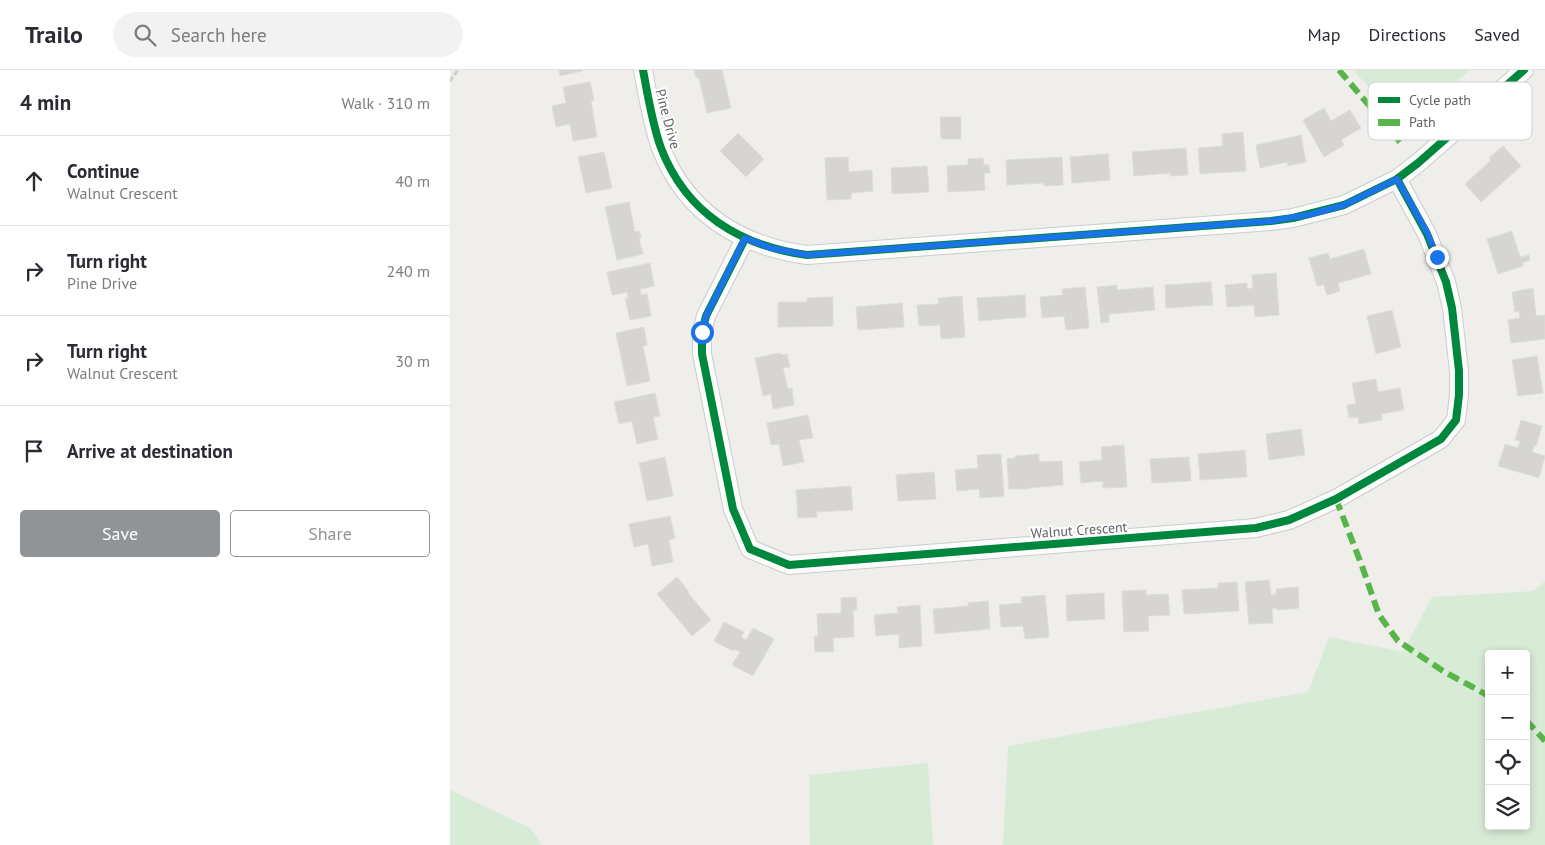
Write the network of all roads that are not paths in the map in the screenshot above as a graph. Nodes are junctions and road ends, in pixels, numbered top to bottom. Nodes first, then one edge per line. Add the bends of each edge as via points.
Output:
1 (643, 70) edge
2 (1524, 70) edge
3 (1510, 82) edge
4 (1444, 140) edge
5 (1397, 179) junction
6 (745, 238) junction

1 - 6 street, Pine Drive via 656,133 676,177 708,215
2 - 3 street, Pine Drive
4 - 5 street, Pine Drive
5 - 6 street, Pine Drive via 1344,205 1271,221 807,255 771,248
5 - 6 street, Walnut Crescent via 1428,234 1446,282 1459,371 1456,420 1441,439 1336,499 1289,520 1256,528 790,565 750,549 733,509 702,354 706,316

